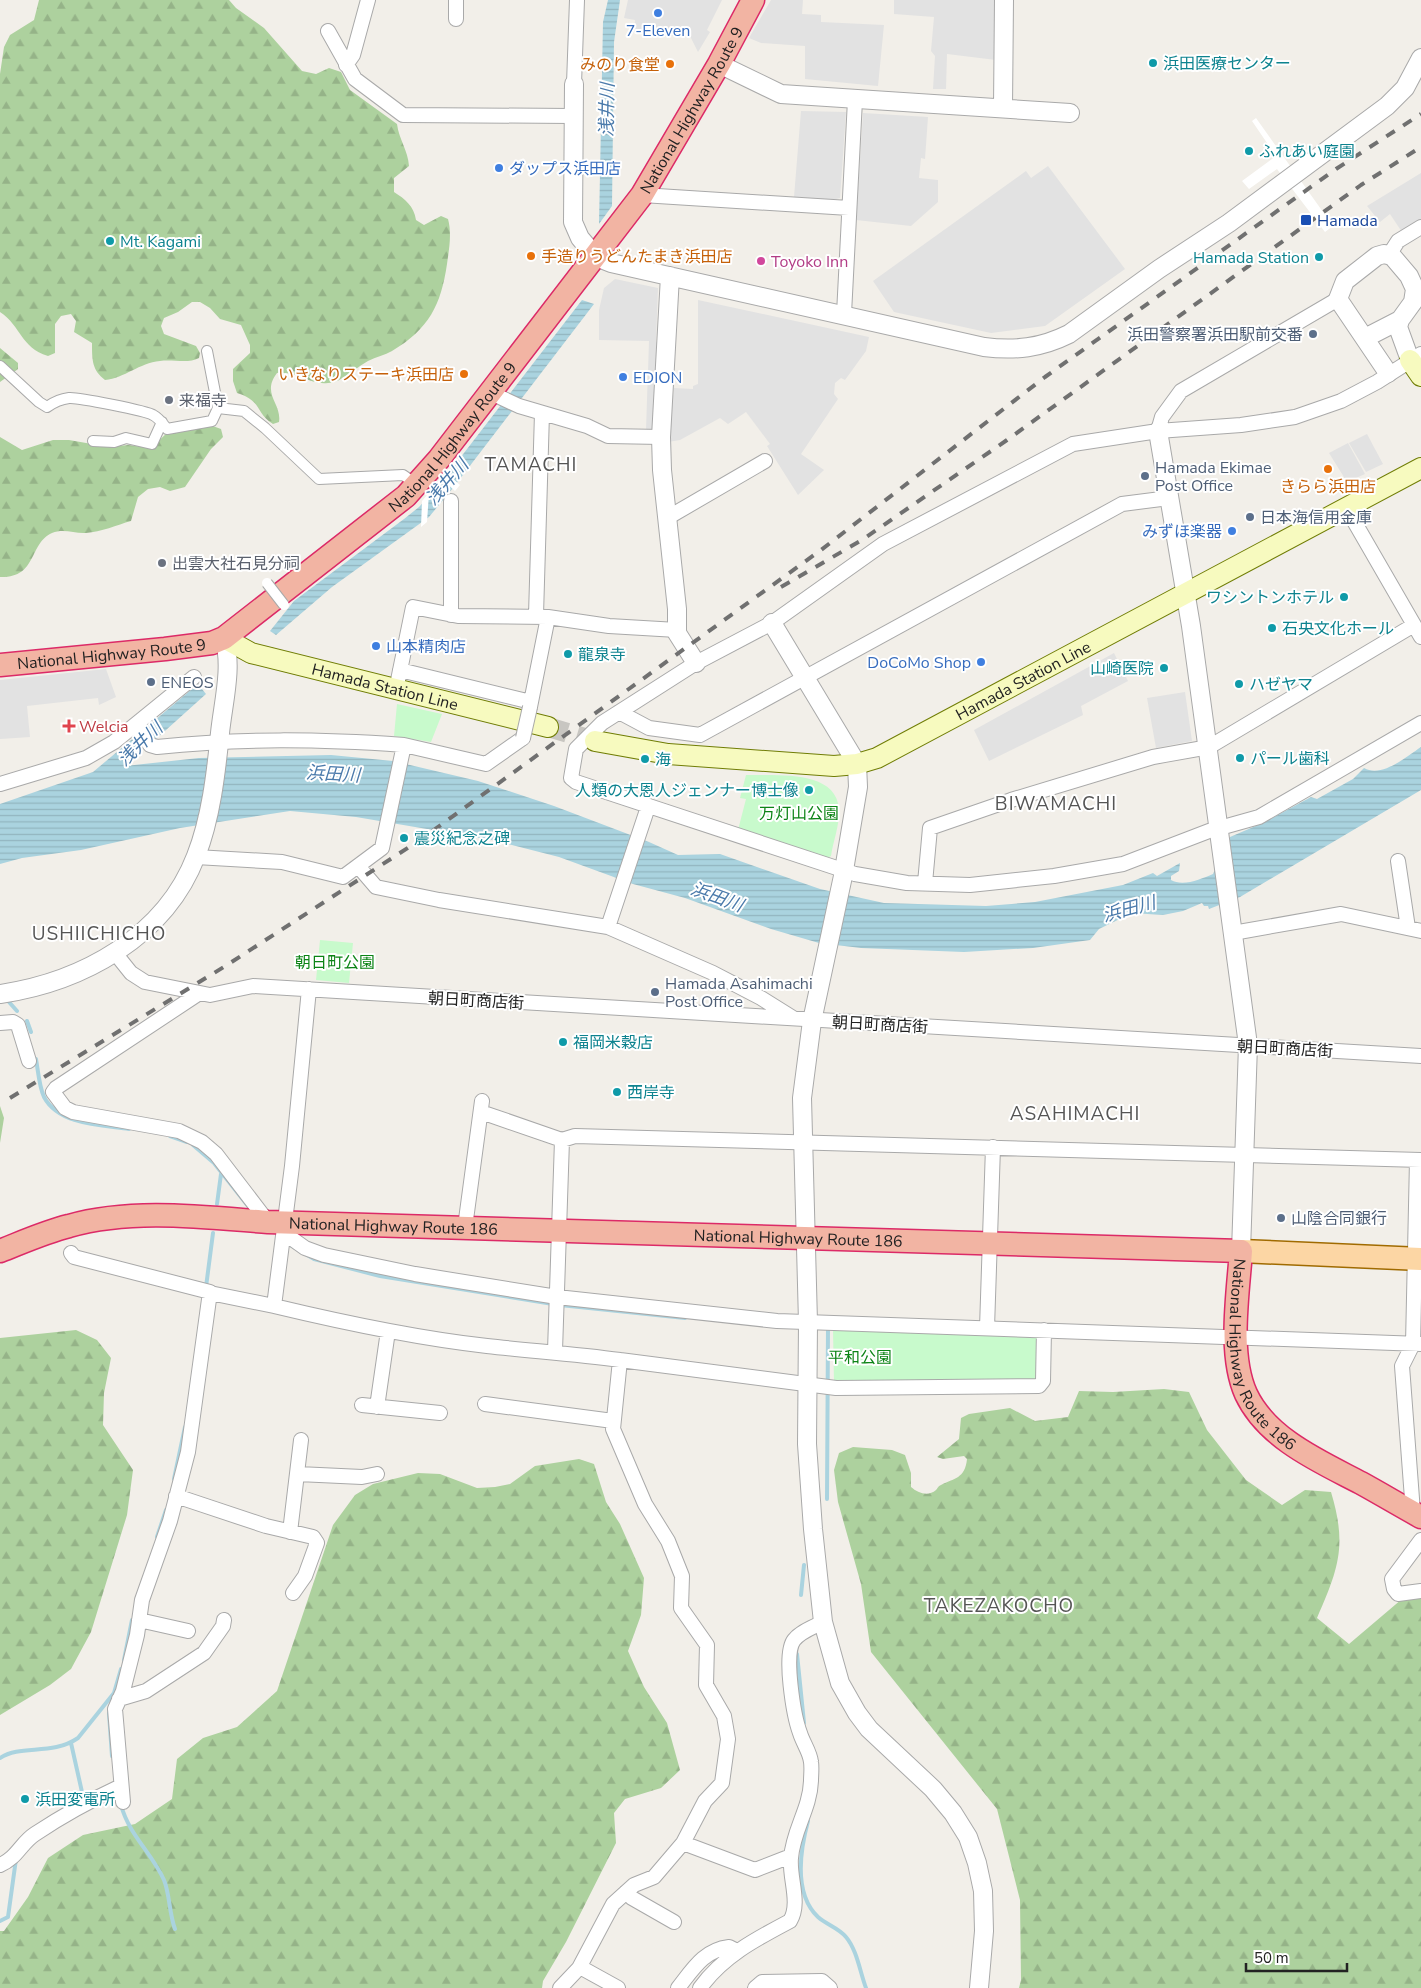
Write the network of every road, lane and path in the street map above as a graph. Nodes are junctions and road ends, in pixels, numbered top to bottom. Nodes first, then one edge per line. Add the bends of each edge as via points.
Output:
1 (368, 0) edge
2 (456, 0) edge
3 (577, 0) edge
4 (753, 0) edge
5 (1004, 0) edge
6 (456, 19) dead end
7 (328, 31) dead end
8 (1421, 58) edge
9 (719, 64) junction
10 (346, 65) junction
11 (574, 84) joint
12 (855, 100) junction
13 (1002, 107) junction
14 (1070, 113) dead end
15 (573, 116) junction
16 (642, 195) junction
17 (849, 208) junction
18 (1421, 227) edge
19 (1389, 255) junction
20 (596, 257) junction
21 (670, 276) junction
22 (1338, 299) junction
23 (844, 314) junction
24 (1400, 320) junction
25 (1365, 338) junction
26 (207, 351) dead end
27 (1417, 363) edge
28 (0, 366) edge
29 (1388, 373) junction
30 (496, 395) junction
31 (218, 408) junction
32 (542, 413) junction
33 (162, 422) junction
34 (1158, 431) junction
35 (661, 437) junction
36 (93, 441) dead end
37 (765, 461) dead end
38 (1421, 468) edge
39 (416, 484) junction
40 (1169, 498) junction
41 (451, 501) dead end
42 (1347, 509) junction
43 (667, 518) junction
44 (267, 583) dead end
45 (1184, 593) junction
46 (284, 605) dead end
47 (451, 615) junction
48 (542, 616) junction
49 (772, 623) junction
50 (676, 630) junction
51 (1417, 631) edge
52 (224, 638) junction
53 (696, 664) junction
54 (0, 665) edge
55 (400, 670) junction
56 (194, 677) dead end
57 (805, 677) junction
58 (396, 690) junction
59 (531, 705) junction
60 (619, 712) junction
61 (1421, 723) edge
62 (138, 728) junction
63 (548, 728) tunnel mouth
64 (595, 741) tunnel mouth
65 (219, 744) junction
66 (1208, 747) junction
67 (403, 749) junction
68 (857, 764) junction
69 (0, 784) edge
70 (647, 809) junction
71 (1219, 832) junction
72 (196, 857) junction
73 (1398, 861) dead end
74 (358, 866) junction
75 (843, 873) junction
76 (925, 883) junction
77 (608, 927) junction
78 (1414, 929) edge
79 (1233, 933) junction
80 (115, 953) junction
81 (308, 990) junction
82 (0, 994) edge
83 (198, 994) junction
84 (794, 1019) junction
85 (812, 1021) junction
86 (0, 1023) edge
87 (1248, 1045) junction
88 (1421, 1056) edge
89 (29, 1061) dead end
90 (562, 1140) junction
91 (803, 1142) junction
92 (993, 1147) junction
93 (1246, 1154) junction
94 (1419, 1160) edge
95 (279, 1226) junction
96 (465, 1227) junction
97 (559, 1230) junction
98 (805, 1239) junction
99 (990, 1244) junction
100 (0, 1251) edge
101 (1241, 1251) junction
102 (71, 1254) dead end
103 (1418, 1259) edge
104 (207, 1292) junction
105 (557, 1296) junction
106 (274, 1306) junction
107 (808, 1322) junction
108 (987, 1328) junction
109 (1044, 1330) junction
110 (388, 1331) junction
111 (1236, 1336) junction
112 (1417, 1344) edge
113 (555, 1351) junction
114 (620, 1360) junction
115 (808, 1385) junction
116 (485, 1404) dead end
117 (362, 1406) dead end
118 (377, 1407) junction
119 (440, 1413) dead end
120 (613, 1421) junction
121 (302, 1440) dead end
122 (298, 1474) junction
123 (377, 1474) dead end
124 (176, 1496) junction
125 (1417, 1514) edge
126 (290, 1532) junction
127 (1421, 1540) edge
128 (1421, 1591) edge
129 (293, 1593) dead end
130 (140, 1620) junction
131 (224, 1620) dead end
132 (823, 1622) junction
133 (188, 1631) dead end
134 (118, 1700) junction
135 (121, 1786) junction
136 (123, 1802) dead end
137 (683, 1843) junction
138 (791, 1856) junction
139 (0, 1864) edge
140 (626, 1892) junction
141 (674, 1922) dead end
142 (737, 1951) junction
143 (580, 1967) junction
144 (560, 1988) edge
145 (618, 1988) edge
146 (678, 1988) edge
147 (700, 1988) edge
148 (755, 1988) edge
149 (830, 1988) edge
150 (979, 1988) edge

1 - 10 street via 353,54
2 - 6 street
3 - 11 street
4 - 9 highway, National Highway Route 9
5 - 13 street
7 - 10 street
8 - 23 street via 1405,88 1373,117 1229,223 1083,325 1053,342 1005,350 984,348
9 - 12 street via 781,94
9 - 16 highway, National Highway Route 9
10 - 15 street via 362,85 407,117
11 - 15 street
12 - 13 street
12 - 17 street
13 - 14 street
15 - 20 street via 572,222
16 - 17 street
16 - 20 highway, National Highway Route 9
17 - 23 street
18 - 19 street via 1398,241
19 - 22 street via 1377,256 1345,281
19 - 24 street via 1409,276 1415,289 1413,302
20 - 21 street
20 - 30 highway, National Highway Route 9
21 - 23 street
21 - 35 street
22 - 25 street
22 - 34 street via 1181,391 1162,417
24 - 25 street
24 - 27 street via 1399,333
25 - 29 street
26 - 31 street
27 - 29 street
28 - 33 street via 47,407 55,401 71,398 152,414
29 - 34 street via 1341,401 1295,417
30 - 32 street
30 - 39 highway, National Highway Route 9
31 - 33 street via 212,422 167,429
31 - 39 street via 244,411 319,479 404,475
32 - 35 street via 587,426 608,436
32 - 48 street
33 - 36 street via 152,444 126,438 114,442
34 - 40 street
34 - 49 street via 1073,444 882,544
35 - 43 street
37 - 43 street
38 - 42 main road, Hamada Station Line
39 - 52 highway, National Highway Route 9 via 406,496
40 - 45 street
40 - 57 street via 1122,504
41 - 47 street
42 - 45 main road, Hamada Station Line
42 - 51 street
43 - 50 street via 677,609
44 - 46 street, bridge
45 - 66 street
45 - 68 main road, Hamada Station Line via 889,752
47 - 48 street
47 - 55 street via 412,607
48 - 50 street via 609,626
48 - 59 street
49 - 53 street
49 - 57 street
50 - 53 street
51 - 66 street
52 - 54 highway, National Highway Route 9 via 166,649
52 - 58 main road, Hamada Station Line via 251,653
52 - 65 street via 227,665
53 - 60 street
55 - 58 street
55 - 59 street
56 - 62 street
57 - 60 street via 700,735 649,728
57 - 68 street
58 - 63 main road, Hamada Station Line
59 - 67 street, bridge via 523,738 486,764
60 - 70 street via 602,723 576,749 571,778
61 - 71 street via 1271,812
62 - 65 street via 150,745 157,747
62 - 69 street via 73,764
64 - 68 main road, Hamada Station Line via 718,759 834,766
65 - 67 street via 322,739
65 - 72 street via 205,827
66 - 71 street
66 - 76 street via 1153,757 930,828
67 - 74 street via 382,848
68 - 75 street via 858,787
70 - 75 street
70 - 77 street
71 - 76 street via 1123,864 1018,881 970,885
71 - 79 street
72 - 74 street via 282,862 343,876
72 - 80 street via 167,904
73 - 78 street
74 - 77 street via 376,887
75 - 76 street
75 - 85 street
77 - 84 street via 713,973
78 - 79 street via 1341,914
79 - 87 street
80 - 82 street via 66,978
80 - 83 street, 朝日町商店街 via 131,973 145,982
81 - 83 street, 朝日町商店街 via 253,986 214,995
81 - 84 street, 朝日町商店街
81 - 95 street
83 - 95 street via 94,1061 53,1092 65,1108 73,1112 179,1131 202,1142
84 - 85 street, 朝日町商店街
85 - 87 street, 朝日町商店街
85 - 91 street via 802,1098
86 - 89 street via 14,1022 18,1025
87 - 88 street, 朝日町商店街
87 - 93 street
90 - 91 street via 575,1136
90 - 96 street via 482,1106
90 - 97 street
91 - 92 street
91 - 98 street
92 - 93 street
92 - 99 street
93 - 94 street
93 - 101 street
94 - 103 street
95 - 96 highway, National Highway Route 186
95 - 100 highway, National Highway Route 186 via 180,1216 104,1220 70,1226
95 - 105 street via 305,1248 324,1256
95 - 106 street
96 - 97 highway, National Highway Route 186
97 - 98 highway, National Highway Route 186
97 - 105 street
98 - 99 highway, National Highway Route 186
98 - 107 street
99 - 101 highway, National Highway Route 186
99 - 108 street
101 - 103 main road
101 - 111 highway, National Highway Route 186
102 - 104 street
103 - 112 street
104 - 106 street
104 - 124 street via 188,1452
105 - 107 street
105 - 113 street
106 - 110 street
107 - 108 street
107 - 115 street
108 - 109 street
109 - 111 street
109 - 115 street via 1043,1381 1039,1386 836,1388
110 - 113 street via 488,1346
110 - 118 street
111 - 112 street
111 - 125 highway, National Highway Route 186 via 1246,1394 1262,1417 1284,1438 1320,1462
112 - 125 street via 1402,1366
113 - 114 street
114 - 115 street
114 - 120 street
115 - 132 street via 807,1444
116 - 120 street
117 - 118 street
118 - 119 street
120 - 137 street via 645,1504 668,1541 682,1576 681,1608 707,1645 706,1686 718,1704 727,1728 722,1783 705,1800
121 - 122 street
122 - 123 street via 362,1477
122 - 126 street
124 - 126 street
124 - 130 street via 142,1600
126 - 129 street via 314,1538 316,1543 305,1576
127 - 128 street via 1392,1579 1398,1594
130 - 133 street
130 - 134 street
131 - 134 street via 204,1653 146,1691
132 - 138 street via 793,1641 790,1652 789,1678 794,1704 811,1760 811,1784
132 - 150 street via 840,1683 856,1713 886,1747 933,1789 953,1812 968,1837 978,1863 983,1891 984,1931
134 - 135 street via 115,1709
135 - 136 street
135 - 139 street via 82,1804 32,1835 16,1856
137 - 138 street via 755,1870
137 - 140 street via 654,1877
138 - 142 street via 794,1915 790,1921
140 - 141 street
140 - 143 street via 613,1904
142 - 146 street via 729,1947 713,1950 699,1960
142 - 147 street
143 - 144 street
143 - 145 street
148 - 149 street via 762,1982 822,1981

